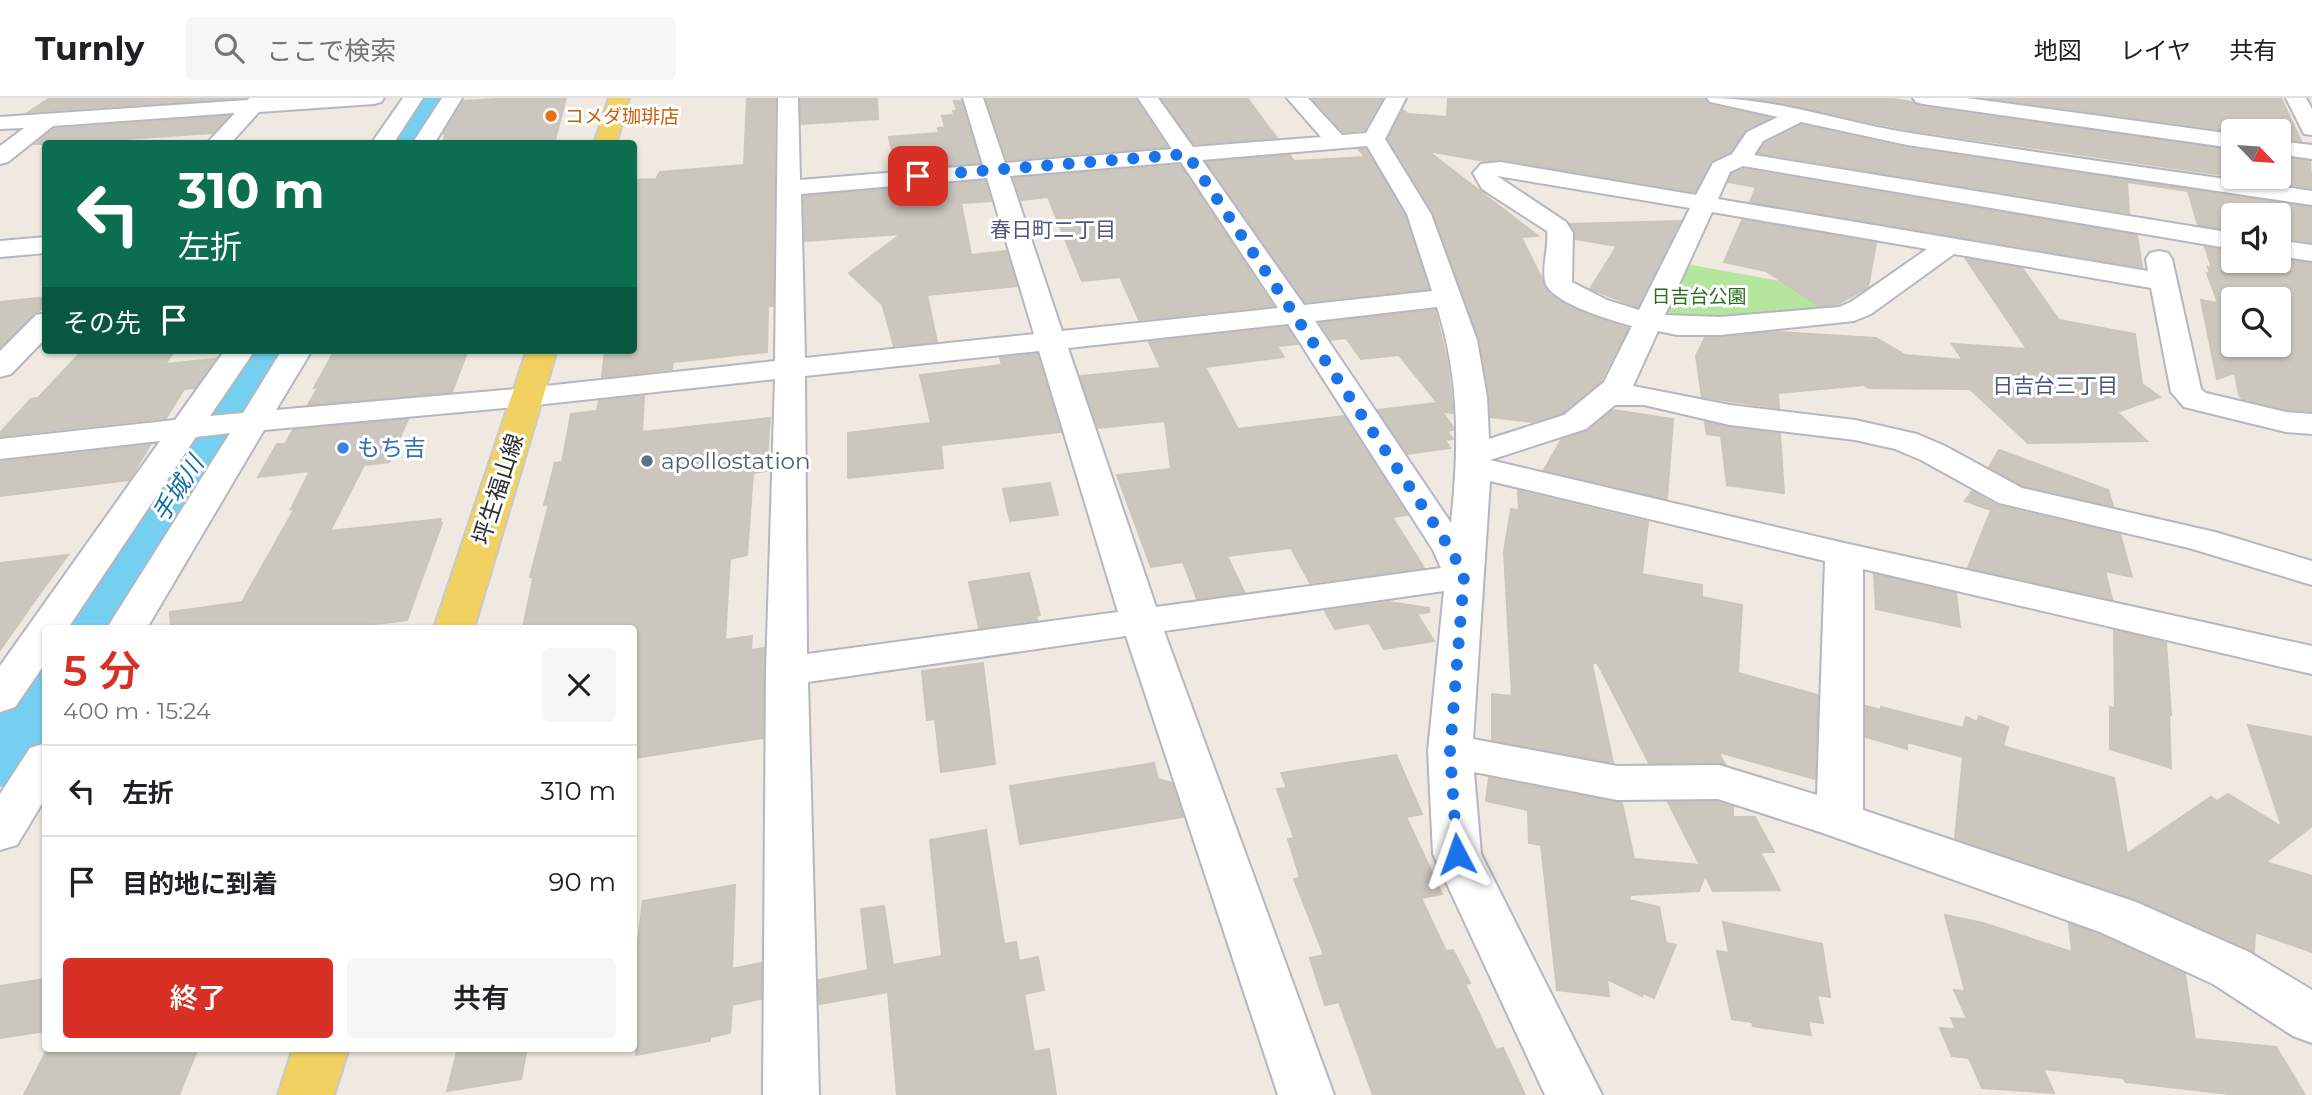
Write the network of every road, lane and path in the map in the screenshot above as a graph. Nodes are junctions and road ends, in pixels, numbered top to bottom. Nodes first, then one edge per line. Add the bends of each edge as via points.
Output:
1 (77, 98) edge
2 (374, 98) edge
3 (413, 98) edge
4 (452, 98) edge
5 (619, 98) edge
6 (788, 98) edge
7 (973, 98) edge
8 (1149, 98) edge
9 (1297, 98) edge
10 (1396, 98) edge
11 (1717, 98) edge
12 (1819, 98) edge
13 (1923, 98) edge
14 (258, 102) edge
15 (2302, 103) edge
16 (2015, 104) edge
17 (2156, 109) dead end
18 (1799, 117) junction
19 (47, 120) junction
20 (0, 124) edge
21 (2312, 129) edge
22 (2162, 131) junction
23 (1374, 139) junction
24 (2221, 139) edge
25 (221, 140) edge
26 (385, 140) edge
27 (426, 140) edge
28 (606, 140) edge
29 (1336, 141) junction
30 (2291, 149) edge
31 (2312, 152) edge
32 (1187, 154) junction
33 (0, 157) edge
34 (1740, 159) junction
35 (996, 170) junction
36 (2134, 173) junction
37 (788, 188) junction
38 (2312, 198) edge
39 (1706, 204) junction
40 (2153, 228) junction
41 (2221, 239) edge
42 (42, 245) edge
43 (1950, 245) junction
44 (0, 249) edge
45 (2291, 250) edge
46 (2312, 253) edge
47 (2163, 282) junction
48 (1448, 298) junction
49 (1297, 314) junction
50 (1649, 321) junction
51 (42, 325) edge
52 (1051, 341) junction
53 (238, 354) edge
54 (295, 354) edge
55 (541, 354) edge
56 (0, 368) edge
57 (790, 369) junction
58 (1613, 388) junction
59 (527, 397) junction
60 (1834, 399) dead end
61 (250, 422) junction
62 (2312, 424) edge
63 (192, 429) junction
64 (0, 449) edge
65 (1473, 461) junction
66 (1844, 554) junction
67 (2312, 573) edge
68 (1464, 576) junction
69 (1141, 622) junction
70 (51, 625) edge
71 (129, 625) edge
72 (455, 625) edge
73 (42, 637) edge
74 (2312, 660) edge
75 (787, 671) junction
76 (0, 697) edge
77 (1450, 751) junction
78 (42, 765) edge
79 (1840, 820) junction
80 (0, 832) edge
81 (2312, 1019) edge
82 (320, 1052) edge
83 (306, 1095) edge
84 (791, 1095) edge
85 (1306, 1095) edge
86 (1574, 1095) edge

1 - 19 street
2 - 14 street
3 - 26 street
4 - 27 street
5 - 28 main road
6 - 37 street
7 - 35 street
8 - 32 street
9 - 29 street
10 - 23 street
11 - 18 street
12 - 18 street
13 - 16 street
14 - 19 street
14 - 25 street
15 - 21 street
16 - 22 street
17 - 22 street
18 - 34 street via 1755,137
18 - 36 street via 1907,139
19 - 20 street
19 - 33 street
22 - 24 street
23 - 29 street
23 - 48 street via 1419,214
29 - 32 street
30 - 31 street
32 - 35 street
32 - 49 street
34 - 39 street via 1721,168
34 - 40 street
35 - 37 street
35 - 52 street
36 - 38 street
36 - 40 street
37 - 57 street
39 - 43 street
39 - 50 street
39 - 50 street via 1501,169 1484,173 1490,184 1557,228 1560,287 1597,306
40 - 41 street
40 - 47 street
42 - 44 street
43 - 47 street
43 - 50 street via 1861,308 1844,315 1699,327
45 - 46 street
47 - 62 street via 2186,392 2195,400
48 - 49 street
48 - 65 street via 1462,340 1471,397
49 - 52 street
49 - 68 street
50 - 58 street
51 - 56 street
52 - 57 street
52 - 69 street
53 - 63 street
54 - 61 street
55 - 59 main road, 坪生福山線
57 - 59 street
57 - 75 street
58 - 60 street via 1667,384 1777,406 1813,406
58 - 65 street via 1575,422
58 - 67 street via 1730,415 1855,430 1905,441 2011,496 2202,540
59 - 61 street
59 - 72 main road, 坪生福山線
61 - 63 street
61 - 71 street
63 - 64 street
63 - 70 street
65 - 66 street
65 - 68 street
66 - 74 street
66 - 79 street
68 - 69 street
68 - 77 street
69 - 75 street
69 - 85 street
73 - 76 street
75 - 84 street
77 - 79 street via 1617,783 1719,782
77 - 86 street via 1457,854
78 - 80 street
79 - 81 street via 2118,918 2231,968
82 - 83 main road

